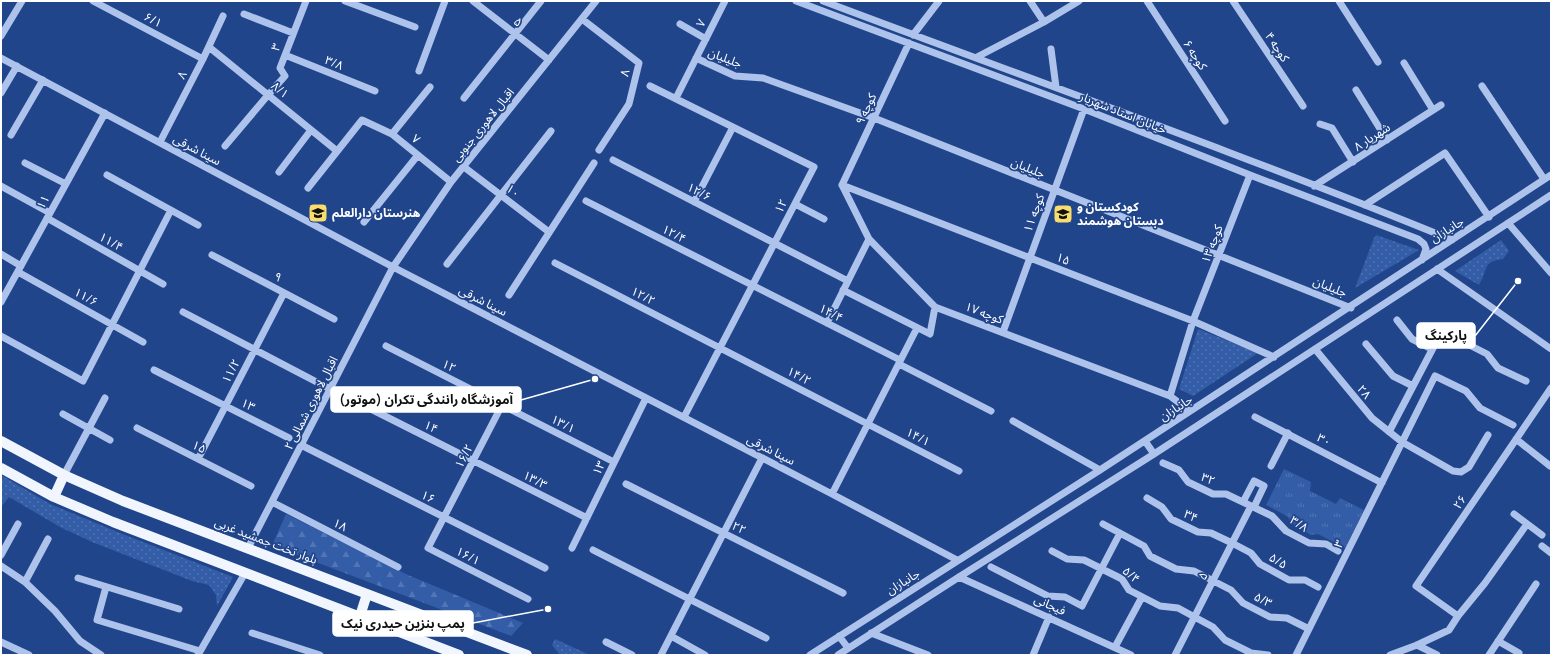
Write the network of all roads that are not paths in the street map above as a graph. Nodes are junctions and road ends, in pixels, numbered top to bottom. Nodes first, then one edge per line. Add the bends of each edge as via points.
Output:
1 (22, 1) edge
2 (93, 1) edge
3 (306, 1) edge
4 (345, 1) edge
5 (445, 1) edge
6 (473, 1) edge
7 (541, 1) edge
8 (596, 1) edge
9 (725, 1) edge
10 (796, 1) edge
11 (823, 1) edge
12 (939, 1) edge
13 (1030, 1) edge
14 (1079, 1) edge
15 (1148, 1) edge
16 (1233, 1) edge
17 (1340, 1) edge
18 (244, 14) dead end
19 (223, 16) dead end
20 (582, 19) junction
21 (1044, 22) junction
22 (680, 24) dead end
23 (415, 27) dead end
24 (293, 33) junction
25 (515, 34) junction
26 (913, 35) junction
27 (1, 36) edge
28 (706, 39) junction
29 (909, 43) junction
30 (209, 47) junction
31 (1050, 49) dead end
32 (285, 55) junction
33 (977, 57) junction
34 (1, 58) edge
35 (696, 58) junction
36 (203, 59) junction
37 (549, 60) junction
38 (1378, 62) dead end
39 (1404, 63) dead end
40 (17, 66) junction
41 (419, 71) dead end
42 (43, 80) junction
43 (650, 86) dead end
44 (1482, 86) dead end
45 (430, 87) dead end
46 (1056, 87) junction
47 (1356, 90) dead end
48 (375, 91) dead end
49 (1, 93) edge
50 (268, 95) junction
51 (464, 98) dead end
52 (676, 98) junction
53 (1441, 105) dead end
54 (1302, 106) dead end
55 (1084, 109) junction
56 (1433, 110) junction
57 (105, 113) junction
58 (874, 118) junction
59 (1225, 121) dead end
60 (1320, 124) dead end
61 (733, 127) junction
62 (311, 130) junction
63 (551, 131) dead end
64 (392, 134) junction
65 (11, 135) dead end
66 (1387, 140) junction
67 (160, 142) junction
68 (225, 146) dead end
69 (599, 150) dead end
70 (337, 151) junction
71 (418, 155) junction
72 (613, 160) dead end
73 (1353, 162) junction
74 (594, 163) dead end
75 (26, 164) dead end
76 (464, 166) junction
77 (279, 172) dead end
78 (106, 175) dead end
79 (1250, 175) junction
80 (1548, 177) edge
81 (451, 182) junction
82 (66, 184) junction
83 (842, 185) junction
84 (1, 186) edge
85 (1314, 186) junction
86 (308, 188) dead end
87 (1054, 190) junction
88 (501, 195) junction
89 (1551, 195) edge
90 (586, 201) dead end
91 (694, 202) junction
92 (795, 204) junction
93 (1366, 205) junction
94 (171, 210) junction
95 (49, 216) junction
96 (1489, 217) junction
97 (824, 219) dead end
98 (364, 222) dead end
99 (1508, 223) junction
100 (198, 225) dead end
101 (549, 232) junction
102 (869, 239) junction
103 (1452, 240) junction
104 (775, 243) junction
105 (1, 254) edge
106 (212, 255) dead end
107 (1219, 255) junction
108 (1030, 258) junction
109 (1422, 260) junction
110 (555, 263) dead end
111 (447, 264) dead end
112 (393, 267) junction
113 (1549, 268) edge
114 (19, 269) junction
115 (1437, 269) junction
116 (140, 271) junction
117 (848, 281) junction
118 (163, 284) dead end
119 (753, 286) junction
120 (843, 290) junction
121 (284, 293) junction
122 (509, 295) dead end
123 (1, 302) edge
124 (935, 306) junction
125 (1351, 308) junction
126 (183, 312) dead end
127 (334, 319) dead end
128 (1397, 320) dead end
129 (1194, 321) junction
130 (827, 323) junction
131 (112, 324) junction
132 (917, 328) junction
133 (1003, 332) junction
134 (1, 336) edge
135 (143, 342) dead end
136 (1366, 344) dead end
137 (386, 346) dead end
138 (720, 348) junction
139 (1432, 349) junction
140 (1551, 349) edge
141 (255, 350) junction
142 (1315, 350) junction
143 (1274, 357) junction
144 (899, 362) junction
145 (154, 370) dead end
146 (1526, 381) dead end
147 (1413, 386) junction
148 (1551, 388) edge
149 (330, 389) junction
150 (1170, 396) junction
151 (105, 398) dead end
152 (646, 398) junction
153 (357, 402) dead end
154 (502, 405) junction
155 (226, 406) junction
156 (992, 411) dead end
157 (1190, 412) junction
158 (63, 414) dead end
159 (684, 417) junction
160 (1256, 417) dead end
161 (1013, 422) dead end
162 (868, 424) junction
163 (1513, 425) dead end
164 (137, 428) dead end
165 (89, 429) junction
166 (1389, 432) junction
167 (1288, 433) junction
168 (1488, 435) dead end
169 (289, 438) dead end
170 (1516, 439) junction
171 (110, 440) dead end
172 (1, 441) edge
173 (1145, 441) junction
174 (1402, 442) junction
175 (301, 445) junction
176 (1154, 454) junction
177 (762, 458) junction
178 (198, 459) junction
179 (473, 461) junction
180 (614, 462) junction
181 (1163, 463) dead end
182 (1271, 466) dead end
183 (1550, 466) dead end
184 (1, 468) edge
185 (1100, 470) junction
186 (959, 471) dead end
187 (64, 475) junction
188 (1382, 483) junction
189 (626, 484) dead end
190 (251, 486) dead end
191 (832, 494) junction
192 (54, 497) junction
193 (1147, 498) dead end
194 (272, 502) junction
195 (1243, 502) junction
196 (1252, 507) junction
197 (1514, 514) dead end
198 (444, 517) junction
199 (587, 518) junction
200 (18, 524) dead end
201 (1103, 524) dead end
202 (1527, 524) junction
203 (724, 533) junction
204 (1120, 534) junction
205 (1542, 535) dead end
206 (48, 539) dead end
207 (1232, 543) junction
208 (1542, 546) dead end
209 (248, 548) junction
210 (572, 548) dead end
211 (593, 550) dead end
212 (1052, 551) dead end
213 (1338, 551) dead end
214 (1551, 553) edge
215 (1, 555) edge
216 (957, 560) junction
217 (1, 566) edge
218 (398, 567) dead end
219 (991, 567) dead end
220 (545, 568) dead end
221 (1101, 569) junction
222 (245, 573) junction
223 (958, 577) junction
224 (78, 578) dead end
225 (1213, 580) junction
226 (25, 582) junction
227 (1536, 584) dead end
228 (106, 587) junction
229 (1318, 587) dead end
230 (843, 593) dead end
231 (367, 594) junction
232 (1142, 597) junction
233 (528, 599) dead end
234 (690, 599) junction
235 (179, 609) dead end
236 (360, 616) junction
237 (1458, 616) junction
238 (1049, 617) junction
239 (1194, 617) junction
240 (1309, 630) junction
241 (252, 633) dead end
242 (871, 633) junction
243 (671, 636) junction
244 (839, 636) junction
245 (766, 638) dead end
246 (1498, 641) junction
247 (1, 642) edge
248 (606, 642) dead end
249 (1417, 645) junction
250 (1115, 647) junction
251 (848, 648) junction
252 (199, 653) edge
253 (1519, 653) dead end
254 (29, 655) edge
255 (101, 655) edge
256 (318, 655) edge
257 (460, 655) edge
258 (527, 655) edge
259 (632, 655) edge
260 (661, 655) edge
261 (705, 655) edge
262 (810, 655) edge
263 (838, 655) edge
264 (928, 655) edge
265 (1033, 655) edge
266 (1132, 655) edge
267 (1175, 655) edge
268 (1268, 655) edge
269 (1296, 655) edge
270 (1390, 655) edge
271 (1437, 655) edge
272 (1489, 655) edge

1 - 27 street
2 - 36 street, ۶/۱
3 - 24 street, ۳
4 - 23 street
5 - 41 street
6 - 25 street, ۵
7 - 25 street
8 - 20 street, اقبال لاهوری جنوبی
9 - 28 street, ۷
10 - 29 street, خیابان استاد شهریار
11 - 26 street, خیابان استاد شهریار
12 - 26 street
13 - 21 street
14 - 21 street
15 - 59 street, کوچه ۶
16 - 54 street, کوچه ۴
17 - 38 street
18 - 24 street
19 - 30 street, ۸
20 - 37 street, اقبال لاهوری جنوبی
20 - 69 street, ۸ via 639,63 629,104
21 - 33 street
22 - 28 street
24 - 32 street, ۳
25 - 37 street, ۵
25 - 51 street
26 - 33 street, خیابان استاد شهریار
28 - 35 street, ۷
29 - 55 street, خیابان استاد شهریار
29 - 58 street, کوچه ۹
30 - 36 street, ۸
30 - 50 street, ۸/۱
31 - 46 street
32 - 48 street, ۳/۸
32 - 50 street, ۳ via 280,68 285,76
33 - 46 street, خیابان استاد شهریار
34 - 40 street, سینا شرقی
35 - 52 street, ۷
35 - 58 street, جلیلیان via 735,76 763,78
36 - 67 street, ۸
37 - 76 street, اقبال لاهوری جنوبی
39 - 56 street
40 - 42 street, سینا شرقی
40 - 49 street
42 - 57 street, سینا شرقی
42 - 65 street
43 - 52 street, ۱۲
44 - 80 street
45 - 64 street
46 - 85 street, خیابان استاد شهریار
47 - 66 street
50 - 62 street, ۸/۱
50 - 68 street
52 - 61 street, ۱۲
53 - 56 street, شهریار ۸
55 - 79 street, خیابان استاد شهریار
55 - 87 street, کوچه ۱۱
56 - 66 street, شهریار ۸
57 - 67 street, سینا شرقی
57 - 82 street, ۱۱
58 - 83 street, کوچه ۹
58 - 87 street, جلیلیان
60 - 73 street via 1332,128
61 - 91 street
61 - 92 street, ۱۲ via 814,167
62 - 70 street, ۸/۱
62 - 77 street
63 - 88 street
64 - 70 street, ۷ via 362,120
64 - 71 street, ۷
66 - 73 street, شهریار ۸
67 - 112 street, سینا شرقی
70 - 86 street
71 - 81 street, ۷
71 - 98 street
72 - 91 street, ۱۲/۶
73 - 85 street, شهریار ۸
74 - 101 street
75 - 82 street
76 - 81 street, اقبال لاهوری جنوبی
76 - 88 street, ۱۰
78 - 94 street
79 - 107 street, کوچه ۱۳
79 - 109 street, خیابان استاد شهریار via 1418,239 1426,249
80 - 96 street, جانبازان
81 - 112 street, اقبال لاهوری جنوبی
82 - 95 street, ۱۱
83 - 102 street, کوچه ۱۷
83 - 108 street, ۱۵
84 - 95 street, ۱۱/۴
85 - 93 street, خیابان استاد شهریار
87 - 107 street, جلیلیان
87 - 108 street, کوچه ۱۱
88 - 101 street, ۱۰
88 - 111 street
89 - 99 street
90 - 119 street, ۱۲/۴
91 - 104 street, ۱۲/۶
92 - 97 street
92 - 104 street, ۱۲
93 - 96 street via 1445,153
93 - 103 street, خیابان استاد شهریار
94 - 100 street
94 - 116 street
95 - 114 street, ۱۱
95 - 116 street, ۱۱/۴
96 - 103 street, جانبازان
99 - 113 street
99 - 115 street
101 - 122 street
102 - 117 street
102 - 124 street, کوچه ۱۷
103 - 109 street, جانبازان
104 - 117 street
104 - 119 street, ۱۲
105 - 114 street, ۱۱/۶
106 - 121 street, ۹
107 - 125 street, جلیلیان
107 - 129 street, کوچه ۱۳
108 - 129 street, ۱۵
108 - 133 street, کوچه ۱۱
109 - 125 street, جانبازان
110 - 138 street, ۱۲/۲
112 - 149 street, اقبال لاهوری شمالی ۲
112 - 152 street, سینا شرقی
114 - 123 street, ۱۱
114 - 131 street, ۱۱/۶
115 - 140 street
115 - 142 street
116 - 118 street, ۱۱/۴
116 - 131 street
117 - 120 street
119 - 130 street, ۱۴/۴
119 - 138 street, ۱۲
120 - 130 street
120 - 132 street
121 - 127 street, ۹
121 - 141 street, ۱۱/۲
124 - 132 street via 930,334
124 - 133 street, کوچه ۱۷
125 - 143 street, جانبازان
126 - 141 street
128 - 139 street via 1412,338
129 - 143 street, ۱۵
129 - 150 street, کوچه ۱۳
130 - 144 street, ۱۴/۴
131 - 134 street via 83,381
131 - 135 street, ۱۱/۶
132 - 144 street
133 - 150 street, کوچه ۱۷
136 - 147 street via 1393,376
137 - 154 street, ۱۲
138 - 159 street, ۱۲
138 - 162 street, ۱۴/۲
139 - 146 street via 1442,331 1486,354 1498,368
139 - 147 street
141 - 149 street
141 - 155 street, ۱۱/۲
142 - 166 street, ۲۸ via 1372,418
142 - 176 street
143 - 157 street, جانبازان
144 - 156 street, ۱۴/۴
144 - 162 street
145 - 155 street, ۱۳
147 - 166 street
148 - 170 street, ۲۶
149 - 175 street, اقبال لاهوری شمالی ۲
150 - 157 street, کوچه ۱۷
151 - 165 street
152 - 159 street, سینا شرقی
152 - 180 street, ۱۳
153 - 179 street, ۱۴
154 - 179 street, ۱۶/۲
154 - 180 street, ۱۳/۱
155 - 169 street, ۱۳
155 - 178 street, ۱۱/۲
157 - 173 street, جانبازان
158 - 165 street
159 - 177 street, سینا شرقی
160 - 167 street, ۳۰
161 - 185 street
162 - 186 street, ۱۴/۱
162 - 191 street
163 - 174 street, ۳ via 1480,408 1466,391 1435,376
164 - 178 street, ۱۵
165 - 171 street
165 - 187 street
166 - 174 street, ۲۸
167 - 182 street
167 - 188 street, ۳۰
168 - 174 street, ۲۸ via 1469,467 1461,472 1453,472
170 - 183 street
170 - 237 street, ۲۶ via 1416,586
172 - 187 main road, بلوار تخت جمشید غربی
173 - 176 street
173 - 185 street, جانبازان
174 - 188 street, ۳
175 - 194 street, اقبال لاهوری شمالی ۲
175 - 198 street, ۱۶
176 - 223 street
177 - 191 street, سینا شرقی
177 - 203 street
178 - 190 street, ۱۵
179 - 198 street, ۱۶/۲
179 - 199 street, ۱۳/۳
180 - 199 street, ۱۳
181 - 195 street, ۳۲ via 1179,470 1188,482 1213,494 1226,494
184 - 192 main road
185 - 216 street, جانبازان
187 - 192 main road
187 - 209 main road, بلوار تخت جمشید غربی via 123,501
188 - 240 street, ۳
189 - 203 street, ۲۲
191 - 216 street, سینا شرقی
192 - 222 main road
193 - 207 street, ۳۴ via 1162,507 1171,519 1198,532 1211,533
194 - 209 street, اقبال لاهوری شمالی ۲
194 - 218 street, ۱۸
195 - 196 street, ۳۲
195 - 196 street, ۵ via 1254,481 1264,486
196 - 207 street, ۵
196 - 213 street, ۳/۸ via 1272,516 1286,531 1309,543 1326,544
197 - 202 street
198 - 220 street, ۱۶
198 - 233 street, ۱۶/۱ via 428,548
199 - 210 street, ۱۳
200 - 215 street
201 - 204 street
202 - 205 street
202 - 237 street
203 - 230 street, ۲۲
203 - 234 street
204 - 221 street
204 - 225 street via 1144,546 1150,556 1176,569 1194,571
206 - 226 street
207 - 225 street, ۵
207 - 229 street, ۵/۵ via 1252,553 1260,564 1289,580 1305,580
208 - 214 street
209 - 231 main road, بلوار تخت جمشید غربی
211 - 234 street
212 - 221 street, ۵/۴ via 1068,559 1084,560
216 - 244 street, جانبازان
217 - 226 street
219 - 221 street via 1048,596 1065,597 1082,606
221 - 232 street, ۵/۴ via 1122,579 1129,590
222 - 236 main road
222 - 252 street
223 - 238 street, فیجانی
223 - 242 street
224 - 228 street
225 - 239 street, ۵
225 - 240 street, ۵/۳ via 1231,590 1243,603 1270,617 1287,618
226 - 255 street via 80,641
227 - 246 street
228 - 235 street
228 - 252 street via 98,620
231 - 236 main road
231 - 258 main road, بلوار تخت جمشید غربی
232 - 239 street, ۵/۴ via 1160,606 1178,608
232 - 250 street
234 - 243 street
234 - 245 street
236 - 257 main road
237 - 249 street via 1450,630
238 - 250 street, فیجانی
238 - 265 street
239 - 267 street, ۵
239 - 268 street via 1213,627 1225,640 1252,653
240 - 269 street, ۳
241 - 256 street
242 - 251 street
242 - 264 street
243 - 260 street
243 - 261 street
244 - 251 street
244 - 262 street, جانبازان
246 - 253 street
246 - 272 street
247 - 254 street
248 - 259 street
249 - 270 street
249 - 271 street
250 - 266 street, فیجانی
251 - 263 street

